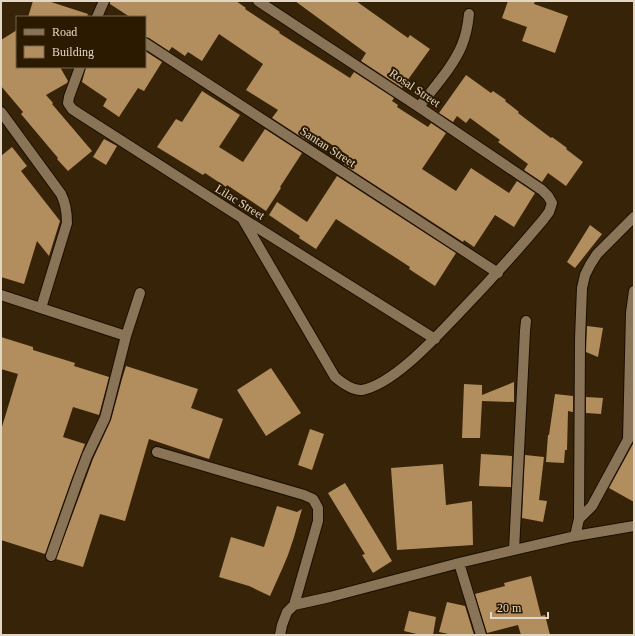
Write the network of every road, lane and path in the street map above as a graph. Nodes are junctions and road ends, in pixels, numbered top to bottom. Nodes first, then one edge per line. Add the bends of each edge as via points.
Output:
1 (104, 1) edge
2 (258, 1) edge
3 (469, 14) dead end
4 (100, 16) edge
5 (146, 44) edge
6 (80, 68) edge
7 (419, 107) junction
8 (1, 112) edge
9 (634, 217) edge
10 (242, 218) junction
11 (498, 273) junction
12 (634, 291) edge
13 (140, 293) dead end
14 (1, 295) edge
15 (41, 308) junction
16 (526, 321) dead end
17 (126, 336) junction
18 (435, 338) junction
19 (634, 429) edge
20 (628, 440) junction
21 (157, 452) dead end
22 (579, 519) junction
23 (634, 526) edge
24 (575, 536) junction
25 (514, 550) junction
26 (51, 556) dead end
27 (459, 563) junction
28 (294, 605) junction
29 (280, 635) edge
30 (481, 635) edge

1 - 4 street
2 - 7 street, Rosal Street
3 - 7 street via 463,44 455,60
5 - 11 street, Santan Street
6 - 10 street, Lilac Street via 69,96 68,103 72,109
7 - 11 street, Rosal Street via 542,190 552,203 543,220
8 - 15 street via 65,202 67,223
9 - 22 street via 597,254 585,275 582,288
10 - 18 street, Lilac Street
10 - 18 street via 335,377 346,385 360,390 376,385 399,371
11 - 18 street
12 - 20 street via 631,313
13 - 17 street
14 - 15 street
15 - 17 street
16 - 25 street
17 - 26 street via 104,418 80,474
19 - 20 street
20 - 22 street via 592,506
21 - 28 street via 313,499 318,508 318,521
22 - 24 street
23 - 24 street
24 - 25 street
25 - 27 street
27 - 28 street
27 - 30 street
28 - 29 street via 287,612

